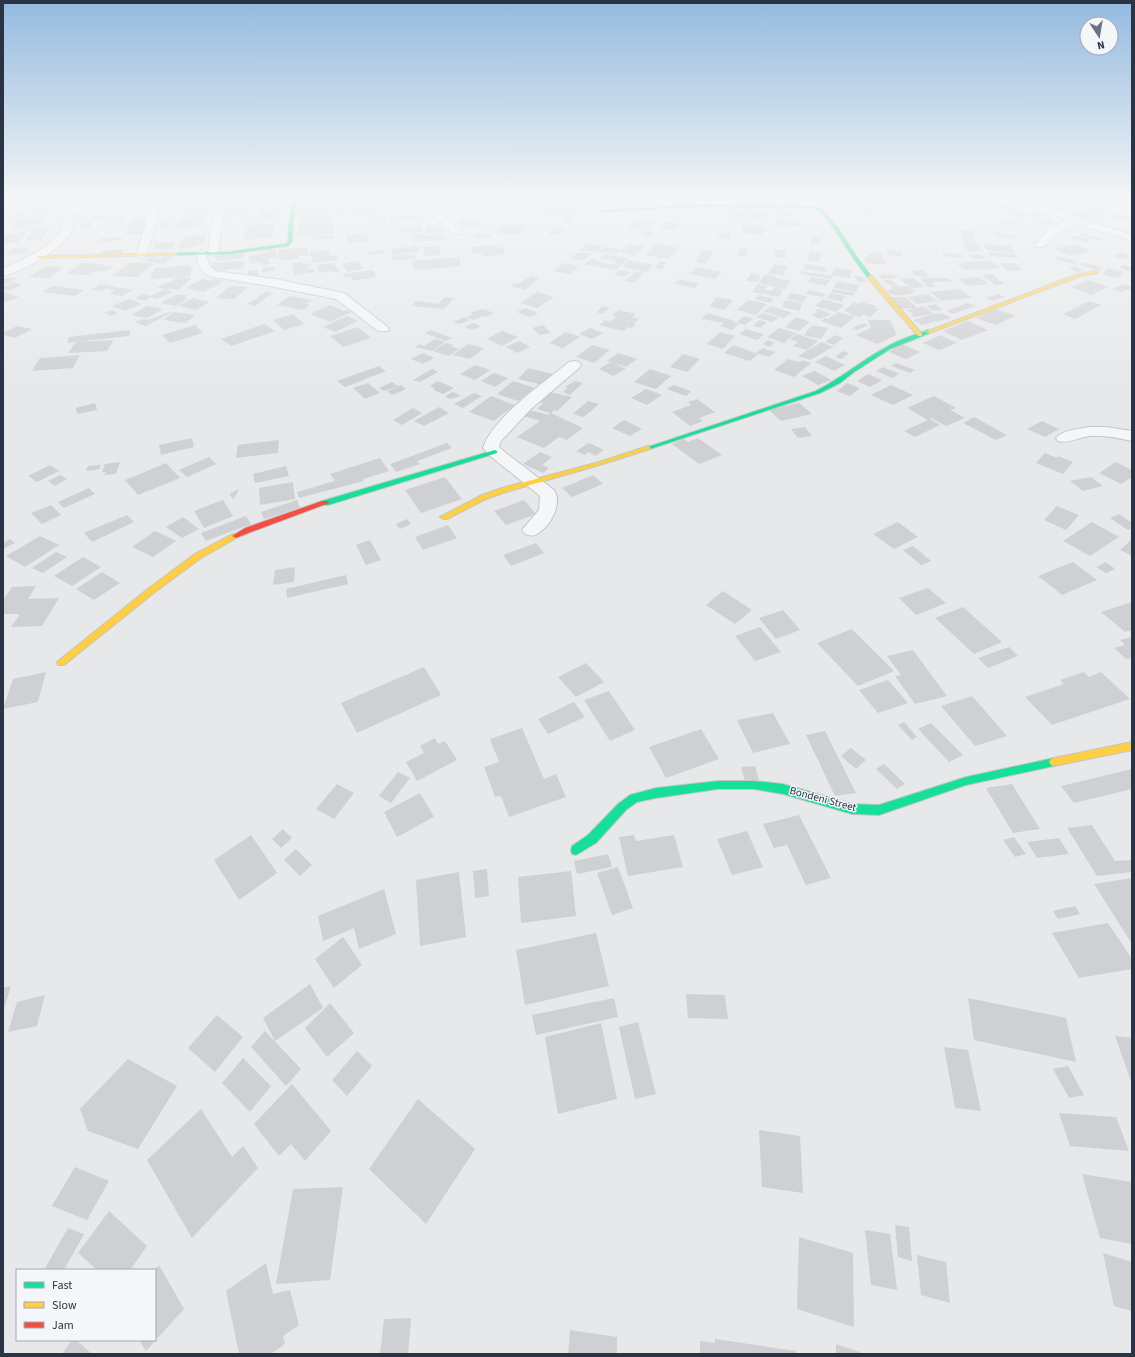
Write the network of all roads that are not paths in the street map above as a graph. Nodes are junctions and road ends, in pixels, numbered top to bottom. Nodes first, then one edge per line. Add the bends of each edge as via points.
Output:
1 (31, 260) edge
2 (203, 260) edge
3 (858, 260) edge
4 (1096, 272) dead end
5 (3, 273) edge
6 (383, 328) dead end
7 (920, 335) junction
8 (574, 365) dead end
9 (1132, 436) edge
10 (1064, 438) dead end
11 (495, 452) junction
12 (534, 482) junction
13 (444, 517) dead end
14 (530, 530) dead end
15 (61, 663) dead end
16 (1132, 746) edge
17 (576, 850) dead end

1 - 5 street
2 - 6 street via 204,268 212,274 340,296
3 - 7 street
4 - 7 street via 1080,275
7 - 12 street via 888,348 838,382 818,392 601,463
8 - 11 street via 495,435 490,446
9 - 10 street via 1086,431
11 - 12 street
11 - 15 street via 313,507 248,530 198,556
12 - 13 street via 484,497
12 - 14 street via 548,494 549,506 545,515
16 - 17 street, Bondeni Street via 966,781 879,810 852,809 783,789 754,785 718,785 656,793 634,798 592,839

